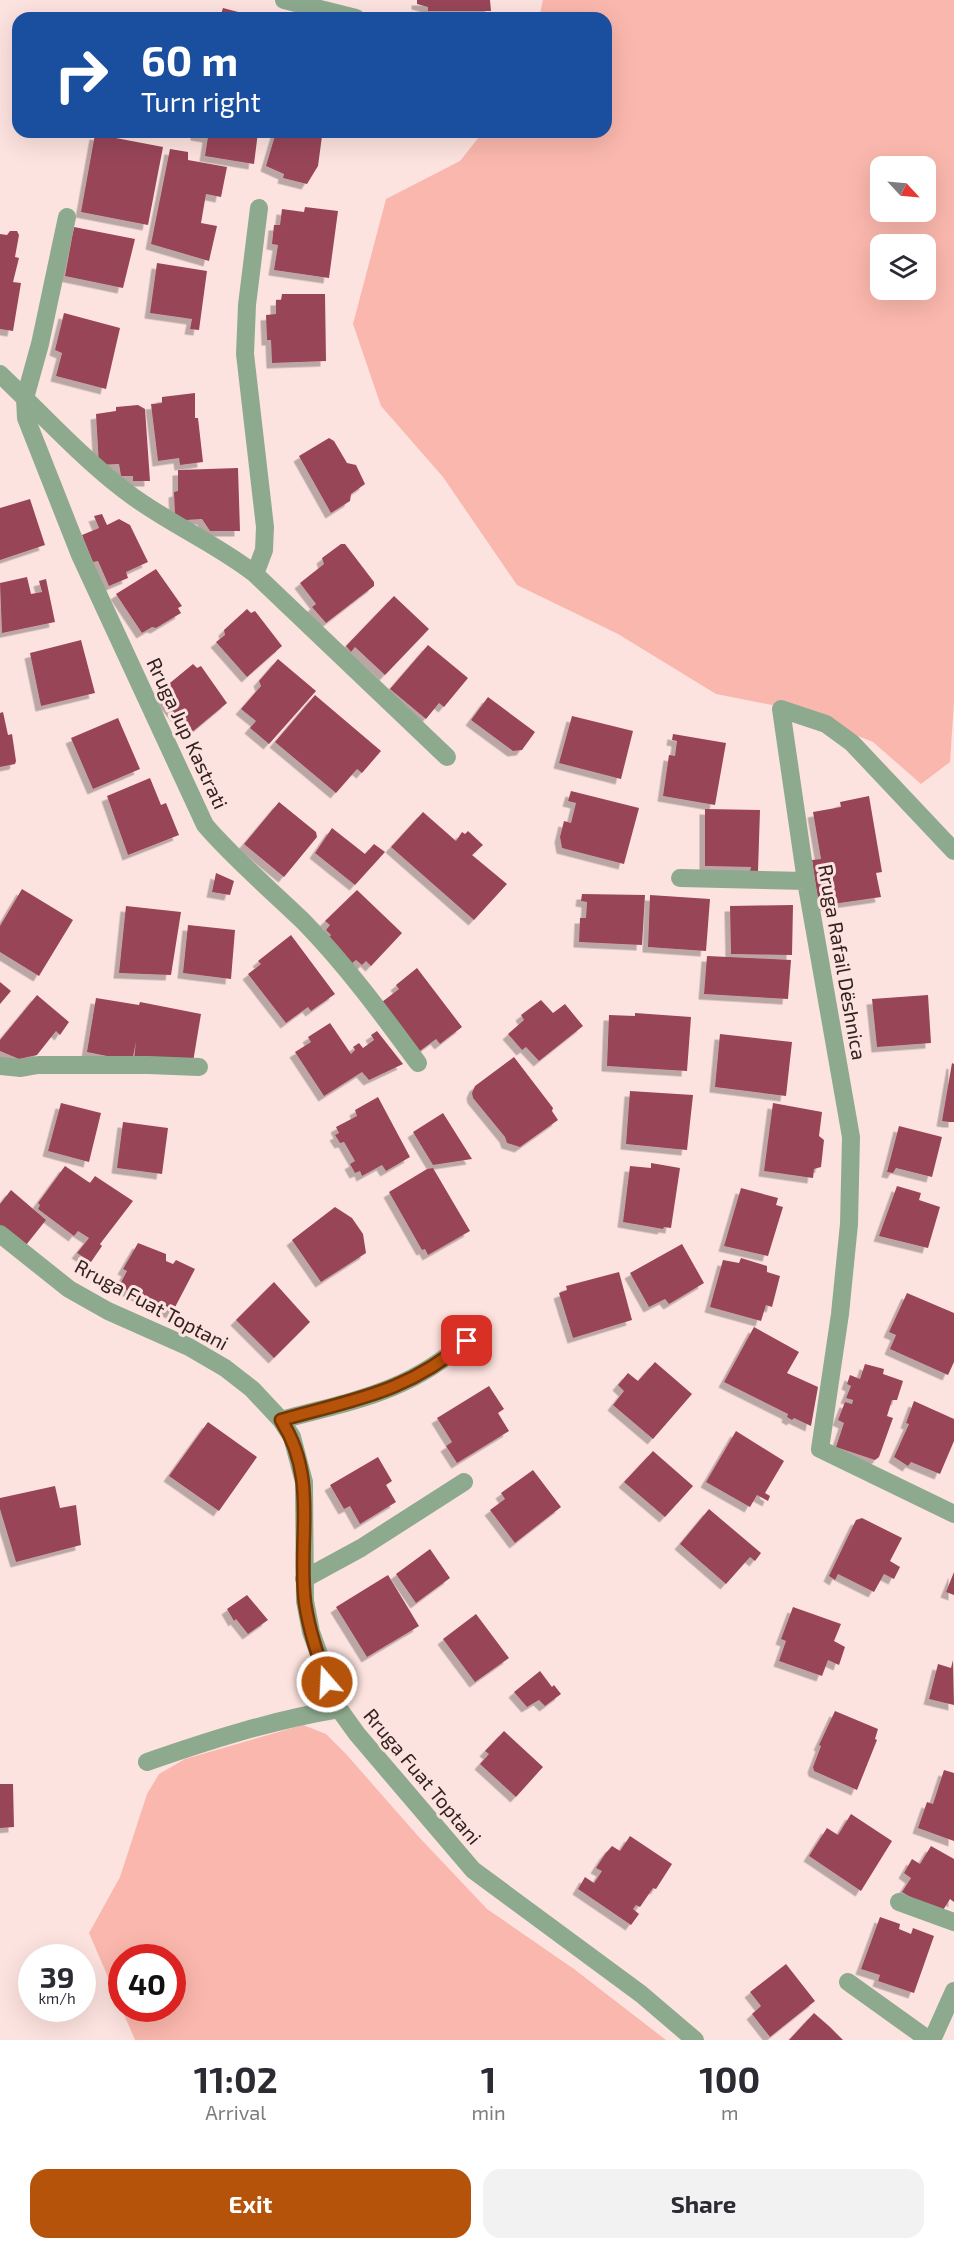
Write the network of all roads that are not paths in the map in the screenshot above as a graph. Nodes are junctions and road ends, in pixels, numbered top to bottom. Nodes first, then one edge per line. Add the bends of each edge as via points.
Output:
1 (284, 0) edge
2 (332, 12) edge
3 (260, 208) dead end
4 (67, 217) dead end
5 (0, 374) edge
6 (25, 398) junction
7 (255, 574) junction
8 (447, 757) dead end
9 (954, 851) edge
10 (680, 878) dead end
11 (806, 881) junction
12 (418, 1063) dead end
13 (0, 1066) edge
14 (199, 1067) dead end
15 (0, 1234) edge
16 (467, 1341) dead end
17 (281, 1420) junction
18 (464, 1482) dead end
19 (954, 1514) edge
20 (304, 1579) junction
21 (339, 1709) junction
22 (147, 1762) dead end
23 (899, 1902) dead end
24 (954, 1922) edge
25 (848, 1982) dead end
26 (954, 1991) edge
27 (695, 2040) edge
28 (930, 2040) edge

1 - 2 street
3 - 7 street via 245,348 265,527 264,550
4 - 6 street
5 - 6 street
6 - 7 street via 124,491 230,554
6 - 12 street, Rruga Jup Kastrati via 32,439 80,555 205,825 355,978
7 - 8 street
9 - 11 street, Rruga Rafail Dëshnica via 852,743 826,724 782,709
10 - 11 street
11 - 19 street, Rruga Rafail Dëshnica via 851,1137 852,1165 840,1314 820,1449
13 - 14 street
15 - 17 street, Rruga Fuat Toptani via 69,1289 225,1368
16 - 17 street via 441,1363 394,1389
17 - 20 street, Rruga Fuat Toptani via 292,1437 304,1482
18 - 20 street via 361,1548
20 - 21 street, Rruga Fuat Toptani via 310,1632
21 - 22 street via 301,1715
21 - 27 street, Rruga Fuat Toptani via 473,1870 641,1994
23 - 24 street
25 - 28 street
26 - 28 street

